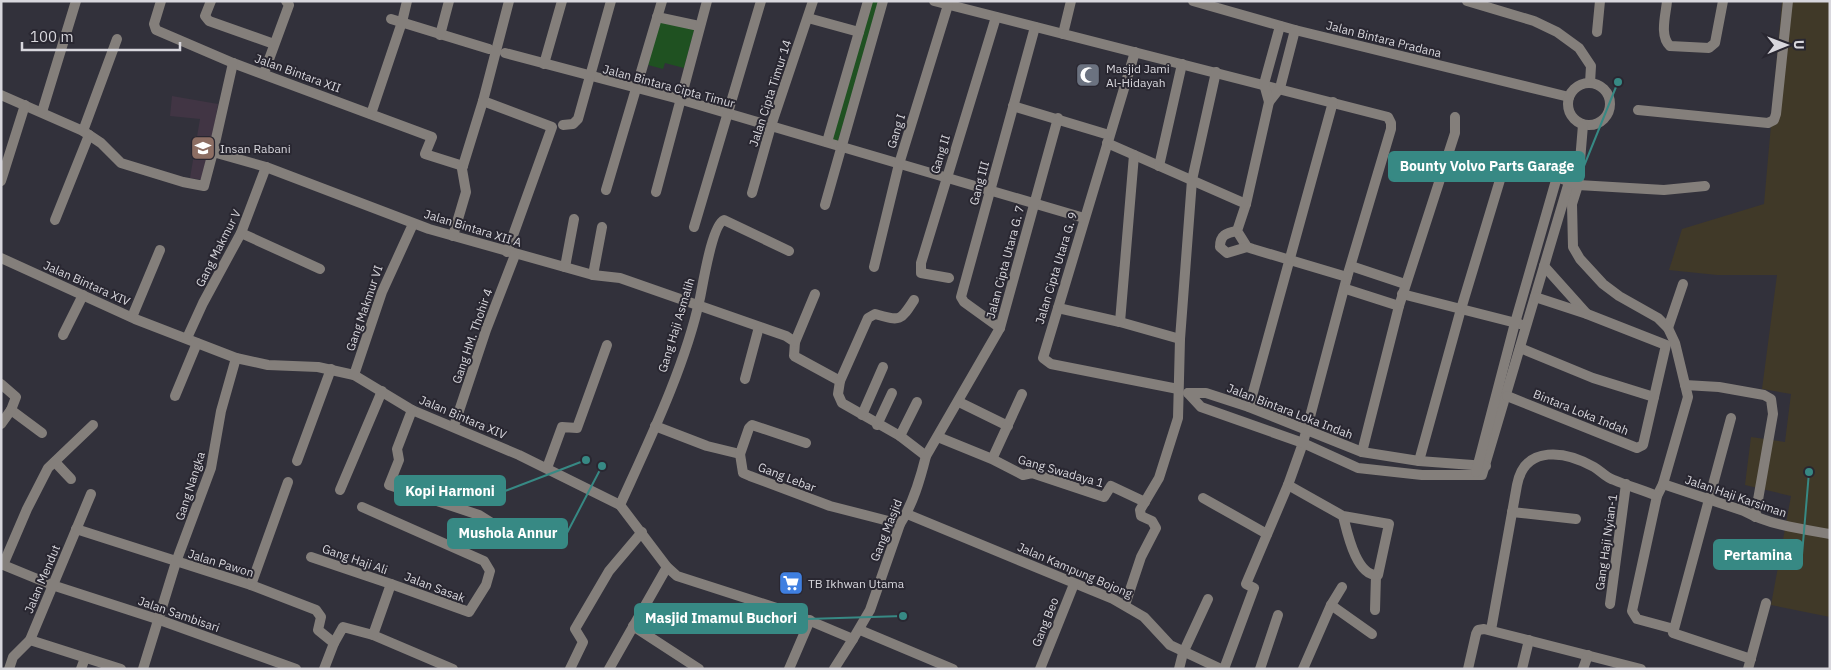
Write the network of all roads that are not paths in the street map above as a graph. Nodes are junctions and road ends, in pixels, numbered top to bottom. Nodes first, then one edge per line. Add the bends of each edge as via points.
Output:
1 (76, 1) edge
2 (161, 1) edge
3 (211, 1) edge
4 (286, 1) edge
5 (407, 1) edge
6 (449, 1) edge
7 (509, 1) edge
8 (562, 1) edge
9 (611, 1) edge
10 (662, 1) edge
11 (707, 1) edge
12 (761, 1) edge
13 (813, 1) edge
14 (868, 1) edge
15 (883, 1) edge
16 (934, 1) edge
17 (1072, 1) edge
18 (1194, 1) edge
19 (1467, 1) edge
20 (1600, 1) edge
21 (1667, 1) edge
22 (1723, 1) edge
23 (1788, 1) edge
24 (948, 5) junction
25 (657, 17) junction
26 (996, 17) junction
27 (808, 18) junction
28 (391, 19) dead end
29 (402, 22) junction
30 (699, 26) junction
31 (1280, 26) junction
32 (1035, 27) junction
33 (1295, 30) junction
34 (859, 32) junction
35 (1597, 32) dead end
36 (1063, 34) junction
37 (440, 35) junction
38 (117, 39) dead end
39 (274, 44) junction
40 (497, 51) junction
41 (1135, 52) junction
42 (233, 62) junction
43 (544, 64) junction
44 (1182, 64) junction
45 (1216, 72) junction
46 (264, 74) junction
47 (590, 77) junction
48 (1590, 83) junction
49 (1264, 84) junction
50 (1280, 88) junction
51 (636, 90) junction
52 (1, 95) edge
53 (1569, 96) junction
54 (679, 99) junction
55 (483, 101) junction
56 (1269, 102) junction
57 (1333, 102) junction
58 (25, 105) junction
59 (1013, 106) junction
60 (1638, 110) dead end
61 (42, 112) junction
62 (371, 114) junction
63 (729, 115) junction
64 (1455, 117) dead end
65 (1058, 118) junction
66 (563, 125) dead end
67 (1583, 125) junction
68 (771, 126) junction
69 (86, 133) junction
70 (1108, 139) junction
71 (827, 142) junction
72 (840, 147) junction
73 (213, 152) junction
74 (1134, 155) junction
75 (899, 164) junction
76 (463, 166) junction
77 (1159, 166) junction
78 (266, 167) junction
79 (1556, 177) junction
80 (946, 178) junction
81 (1, 180) edge
82 (1192, 180) junction
83 (1574, 184) junction
84 (1704, 186) dead end
85 (606, 190) dead end
86 (990, 190) junction
87 (656, 192) dead end
88 (752, 194) dead end
89 (1035, 203) junction
90 (825, 204) dead end
91 (1246, 204) junction
92 (1084, 218) junction
93 (55, 220) dead end
94 (574, 220) dead end
95 (414, 224) junction
96 (602, 227) dead end
97 (694, 227) dead end
98 (1237, 231) junction
99 (241, 233) junction
100 (453, 236) junction
101 (1247, 247) junction
102 (160, 250) dead end
103 (789, 251) dead end
104 (511, 253) junction
105 (1, 258) edge
106 (1288, 259) junction
107 (1352, 266) junction
108 (1544, 266) junction
109 (565, 267) junction
110 (874, 267) dead end
111 (320, 269) dead end
112 (593, 275) junction
113 (1347, 277) junction
114 (948, 278) dead end
115 (1683, 284) dead end
116 (1346, 288) junction
117 (1404, 289) junction
118 (814, 294) dead end
119 (84, 295) junction
120 (1535, 297) junction
121 (914, 300) dead end
122 (698, 305) junction
123 (1399, 306) junction
124 (1058, 308) junction
125 (1461, 309) junction
126 (1587, 314) junction
127 (132, 317) junction
128 (1120, 322) junction
129 (1514, 323) junction
130 (1527, 326) junction
131 (759, 327) junction
132 (1000, 328) junction
133 (1668, 328) junction
134 (63, 335) dead end
135 (187, 338) junction
136 (1180, 339) junction
137 (795, 342) junction
138 (197, 343) junction
139 (607, 345) dead end
140 (1520, 348) junction
141 (236, 358) junction
142 (883, 367) dead end
143 (331, 368) junction
144 (354, 375) junction
145 (745, 379) dead end
146 (840, 380) junction
147 (1, 384) edge
148 (1685, 385) junction
149 (1178, 389) junction
150 (382, 391) junction
151 (892, 394) dead end
152 (1022, 394) dead end
153 (175, 396) dead end
154 (1507, 396) junction
155 (1654, 397) junction
156 (917, 402) dead end
157 (959, 402) junction
158 (1249, 407) junction
159 (11, 410) junction
160 (412, 410) junction
161 (862, 414) junction
162 (1731, 418) dead end
163 (1, 424) edge
164 (93, 425) dead end
165 (877, 425) junction
166 (454, 426) junction
167 (655, 426) junction
168 (1008, 426) junction
169 (1306, 429) junction
170 (42, 433) dead end
171 (900, 436) junction
172 (938, 437) junction
173 (806, 443) dead end
174 (1303, 443) junction
175 (1362, 452) junction
176 (740, 454) junction
177 (994, 455) dead end
178 (926, 456) junction
179 (297, 461) dead end
180 (1419, 461) junction
181 (55, 462) junction
182 (547, 468) junction
183 (1479, 469) junction
184 (71, 479) dead end
185 (288, 482) dead end
186 (1626, 484) junction
187 (1663, 484) junction
188 (1288, 485) junction
189 (340, 490) dead end
190 (91, 494) dead end
191 (1657, 496) junction
192 (1203, 498) dead end
193 (1710, 500) junction
194 (1145, 502) junction
195 (620, 504) junction
196 (362, 507) dead end
197 (1512, 512) junction
198 (907, 514) junction
199 (1343, 516) junction
200 (1756, 517) junction
201 (1576, 519) dead end
202 (900, 524) junction
203 (76, 529) junction
204 (506, 532) dead end
205 (642, 532) junction
206 (1267, 534) junction
207 (1830, 534) edge
208 (311, 557) dead end
209 (176, 562) junction
210 (2, 564) edge
211 (667, 567) junction
212 (1376, 575) junction
213 (391, 584) junction
214 (1074, 584) junction
215 (251, 585) junction
216 (52, 586) junction
217 (1342, 586) dead end
218 (1208, 599) dead end
219 (1766, 603) dead end
220 (1610, 604) dead end
221 (1125, 605) junction
222 (1331, 605) junction
223 (1375, 610) dead end
224 (1278, 616) dead end
225 (157, 619) junction
226 (810, 620) junction
227 (633, 626) junction
228 (1674, 629) junction
229 (860, 630) junction
230 (1491, 630) junction
231 (1372, 634) dead end
232 (373, 635) junction
233 (853, 639) junction
234 (30, 640) junction
235 (1528, 640) junction
236 (334, 643) junction
237 (1183, 652) junction
238 (1588, 655) junction
239 (85, 658) junction
240 (1749, 664) edge
241 (9, 669) edge
242 (81, 669) edge
243 (121, 669) edge
244 (143, 669) edge
245 (296, 669) edge
246 (324, 669) edge
247 (453, 669) edge
248 (570, 669) edge
249 (610, 669) edge
250 (699, 669) edge
251 (789, 669) edge
252 (834, 669) edge
253 (953, 669) edge
254 (1040, 669) edge
255 (1179, 669) edge
256 (1222, 669) edge
257 (1260, 669) edge
258 (1303, 669) edge
259 (1468, 669) edge
260 (1522, 669) edge
261 (1583, 669) edge
262 (1641, 669) edge

1 - 61 street
2 - 42 street, Jalan Bintara XII via 154,24 156,30
3 - 39 street via 205,16 209,21
4 - 39 street via 289,6
5 - 29 street
6 - 37 street
7 - 40 street
8 - 43 street
9 - 47 street
10 - 25 street
11 - 30 street
12 - 63 street
13 - 27 street, Jalan Cipta Timur 14
14 - 34 street
15 - 72 street
16 - 24 street
17 - 36 street
18 - 31 street, Jalan Bintara Pradana
19 - 48 street via 1534,21 1557,32 1579,48 1591,66
20 - 35 street
21 - 22 street via 1664,31 1667,43 1670,46 1709,48 1715,43
23 - 60 street via 1774,120 1768,123
24 - 26 street
24 - 75 street, Gang I
25 - 30 street
25 - 51 street
26 - 32 street
26 - 80 street, Gang II
27 - 34 street
27 - 68 street, Jalan Cipta Timur 14
28 - 29 street, Jalan Bintara Cipta Timur
29 - 37 street, Jalan Bintara Cipta Timur
29 - 62 street
30 - 54 street
31 - 33 street, Jalan Bintara Pradana
31 - 49 street
32 - 36 street
32 - 59 street, Gang III
33 - 50 street
33 - 53 street, Jalan Bintara Pradana
34 - 71 street
36 - 41 street
37 - 40 street, Jalan Bintara Cipta Timur
38 - 69 street
39 - 46 street
40 - 43 street, Jalan Bintara Cipta Timur
40 - 55 street
41 - 44 street
41 - 70 street, Jalan Cipta Utara G. 9
42 - 46 street, Jalan Bintara XII
42 - 73 street
43 - 47 street, Jalan Bintara Cipta Timur
44 - 45 street
44 - 77 street
45 - 49 street
45 - 82 street
46 - 62 street, Jalan Bintara XII
47 - 51 street, Jalan Bintara Cipta Timur
47 - 66 street via 578,119 573,124
48 - 53 street via 1574,89
48 - 67 street via 1602,88 1610,107 1600,122 1592,126
49 - 50 street
49 - 56 street
50 - 56 street
50 - 57 street
51 - 54 street, Jalan Bintara Cipta Timur
51 - 85 street
52 - 58 street
53 - 67 street via 1570,114
54 - 63 street, Jalan Bintara Cipta Timur
54 - 87 street
55 - 76 street
55 - 104 street, Gang HM. Thohir 4 via 552,127
56 - 91 street
57 - 106 street
57 - 107 street via 1388,117 1391,123
58 - 61 street
58 - 81 street
59 - 65 street
59 - 86 street, Gang III
61 - 69 street
62 - 76 street, Jalan Bintara XII via 432,137 425,154
63 - 68 street, Jalan Bintara Cipta Timur
63 - 97 street
64 - 117 street via 1456,133
65 - 70 street
65 - 89 street, Jalan Cipta Utara G. 7
67 - 83 street
68 - 71 street, Jalan Bintara Cipta Timur
68 - 88 street, Jalan Cipta Timur 14
69 - 73 street via 121,163 201,186 206,183
69 - 93 street
70 - 74 street
70 - 92 street, Jalan Cipta Utara G. 9
71 - 72 street, Jalan Bintara Cipta Timur
72 - 75 street, Jalan Bintara Cipta Timur
72 - 90 street
73 - 78 street, Jalan Bintara XII A
74 - 77 street
74 - 128 street
75 - 80 street, Jalan Bintara Cipta Timur
75 - 110 street, Gang I
76 - 100 street via 466,192
77 - 82 street
78 - 95 street, Jalan Bintara XII A
78 - 99 street, Gang Makmur V
79 - 83 street
79 - 125 street via 1511,159 1506,160
79 - 129 street
80 - 86 street, Jalan Bintara Cipta Timur
80 - 114 street, Gang II via 921,271 924,275
82 - 91 street
82 - 136 street
83 - 84 street via 1664,190
83 - 108 street
83 - 133 street via 1573,247 1577,255 1603,284 1658,318
86 - 89 street, Jalan Bintara Cipta Timur
86 - 132 street, Gang III via 961,297
89 - 92 street, Jalan Bintara Cipta Timur
89 - 132 street, Jalan Cipta Utara G. 7
91 - 98 street
92 - 124 street, Jalan Cipta Utara G. 9
94 - 109 street
95 - 100 street, Jalan Bintara XII A
95 - 144 street, Gang Makmur VI via 382,292
96 - 112 street
98 - 101 street
98 - 101 street via 1223,235 1220,247 1227,253
99 - 111 street
99 - 135 street, Gang Makmur V
100 - 104 street, Jalan Bintara XII A
101 - 106 street
102 - 127 street
103 - 122 street, Gang Haji Asmalih via 722,220 711,249
104 - 109 street, Jalan Bintara XII A
104 - 166 street, Gang HM. Thohir 4
105 - 119 street, Jalan Bintara XIV
106 - 113 street
106 - 158 street
107 - 113 street
107 - 117 street
108 - 120 street
108 - 126 street
109 - 112 street, Jalan Bintara XII A
112 - 122 street, Jalan Bintara XII A via 620,278
113 - 116 street
115 - 133 street
116 - 123 street
116 - 169 street
117 - 123 street
117 - 125 street
118 - 137 street
119 - 127 street, Jalan Bintara XIV
119 - 134 street
120 - 126 street, Bintara Loka Indah
120 - 130 street
121 - 146 street via 903,318 897,320 875,314 868,318
122 - 131 street, Jalan Bintara XII A
122 - 167 street, Gang Haji Asmalih
123 - 175 street
124 - 128 street
124 - 149 street, Jalan Cipta Utara G. 9 via 1042,354 1045,361
125 - 129 street
125 - 180 street
126 - 155 street, Bintara Loka Indah via 1666,345
127 - 135 street, Jalan Bintara XIV
128 - 136 street
129 - 130 street
129 - 183 street
130 - 140 street
131 - 137 street, Jalan Bintara XII A
131 - 145 street
132 - 157 street, Jalan Cipta Utara G. 7
133 - 148 street
135 - 138 street, Jalan Bintara XIV
136 - 149 street
137 - 146 street via 794,356
138 - 141 street, Jalan Bintara XIV
138 - 153 street
139 - 182 street via 577,428 562,427
140 - 154 street
140 - 155 street via 1592,378
141 - 143 street, Jalan Bintara XIV via 268,365
141 - 209 street, Gang Nangka via 220,411 211,468
142 - 161 street
143 - 144 street, Jalan Bintara XIV
143 - 179 street
144 - 150 street, Jalan Bintara XIV
146 - 161 street via 838,394 842,403
147 - 159 street via 16,397
148 - 187 street via 1688,397
148 - 200 street via 1724,388 1771,399 1773,414
149 - 194 street via 1178,418 1159,478
150 - 160 street, Jalan Bintara XIV
150 - 189 street
151 - 165 street
152 - 168 street
154 - 155 street, Bintara Loka Indah via 1637,448 1643,446
154 - 183 street
156 - 171 street
157 - 168 street
157 - 172 street, Jalan Cipta Utara G. 7
158 - 169 street, Jalan Bintara Loka Indah
158 - 174 street, Jalan Bintara Loka Indah via 1206,393 1188,393 1200,407
159 - 163 street
159 - 170 street
160 - 166 street, Jalan Bintara XIV
160 - 204 street via 397,449 399,460 389,485 479,515
161 - 165 street
162 - 193 street
164 - 181 street
165 - 171 street
166 - 182 street, Jalan Bintara XIV
167 - 176 street via 707,446
167 - 195 street, Gang Haji Asmalih
168 - 177 street
169 - 174 street
169 - 175 street, Jalan Bintara Loka Indah
171 - 178 street
172 - 178 street, Jalan Cipta Utara G. 7
172 - 194 street, Gang Swadaya 1 via 1023,475 1032,473 1104,497 1111,486
173 - 176 street via 752,426
174 - 183 street, Jalan Bintara Loka Indah via 1363,469 1422,474
174 - 188 street
175 - 180 street, Jalan Bintara Loka Indah
176 - 202 street, Gang Lebar via 743,472 750,476 830,506
178 - 198 street, Gang Masjid
180 - 183 street, Jalan Bintara Loka Indah
181 - 184 street
181 - 210 street via 38,485
182 - 195 street, Jalan Bintara XIV
185 - 215 street
186 - 191 street
186 - 197 street via 1612,480 1596,468 1575,459 1546,454 1519,472
186 - 220 street, Gang Haji Nyian-1
187 - 191 street
187 - 193 street, Jalan Haji Karsiman
188 - 199 street
188 - 206 street
190 - 203 street, Jalan Mendut
191 - 228 street via 1632,611 1637,619
192 - 206 street
193 - 200 street, Jalan Haji Karsiman
193 - 228 street
194 - 221 street via 1140,514 1152,521 1156,528 1141,557
195 - 205 street, Jalan Bintara XIV
196 - 213 street, Jalan Sasak via 484,560 490,571 486,585 468,612
197 - 201 street
197 - 230 street
198 - 202 street, Gang Masjid
198 - 214 street, Jalan Kampung Bojong
199 - 212 street via 1359,562 1369,573
199 - 212 street via 1389,524 1380,570
200 - 207 street, Jalan Haji Karsiman
202 - 229 street, Gang Masjid
203 - 209 street, Jalan Pawon
203 - 216 street, Jalan Mendut
205 - 211 street, Jalan Bintara XIV
205 - 248 street via 609,571 575,629 582,642
206 - 256 street via 1246,584 1254,588
208 - 213 street, Gang Haji Ali
209 - 215 street, Jalan Pawon
209 - 225 street, Gang Nangka
210 - 216 street, Jalan Sambisari
211 - 226 street, Jalan Bintara XIV via 677,576
211 - 227 street
212 - 223 street
213 - 232 street, Jalan Sasak
214 - 221 street, Jalan Kampung Bojong
214 - 254 street, Gang Beo
215 - 236 street, Jalan Pawon via 317,610 321,617 318,630
216 - 225 street, Jalan Sambisari
216 - 234 street, Jalan Mendut
217 - 222 street
218 - 237 street
219 - 240 street
221 - 237 street, Jalan Kampung Bojong via 1144,617 1162,638
222 - 231 street
222 - 258 street
224 - 257 street
225 - 244 street, Gang Nangka
225 - 245 street, Jalan Sambisari
226 - 233 street, Jalan Bintara XIV
226 - 251 street
227 - 249 street
227 - 250 street
228 - 240 street via 1675,636
229 - 233 street, Gang Masjid
229 - 253 street
230 - 235 street
230 - 259 street via 1477,632
232 - 236 street via 343,627
232 - 247 street
233 - 252 street
234 - 239 street
234 - 241 street, Jalan Mendut via 13,657
235 - 238 street
235 - 260 street
236 - 246 street
237 - 255 street
237 - 256 street, Jalan Kampung Bojong
238 - 261 street
238 - 262 street
239 - 242 street
239 - 243 street

